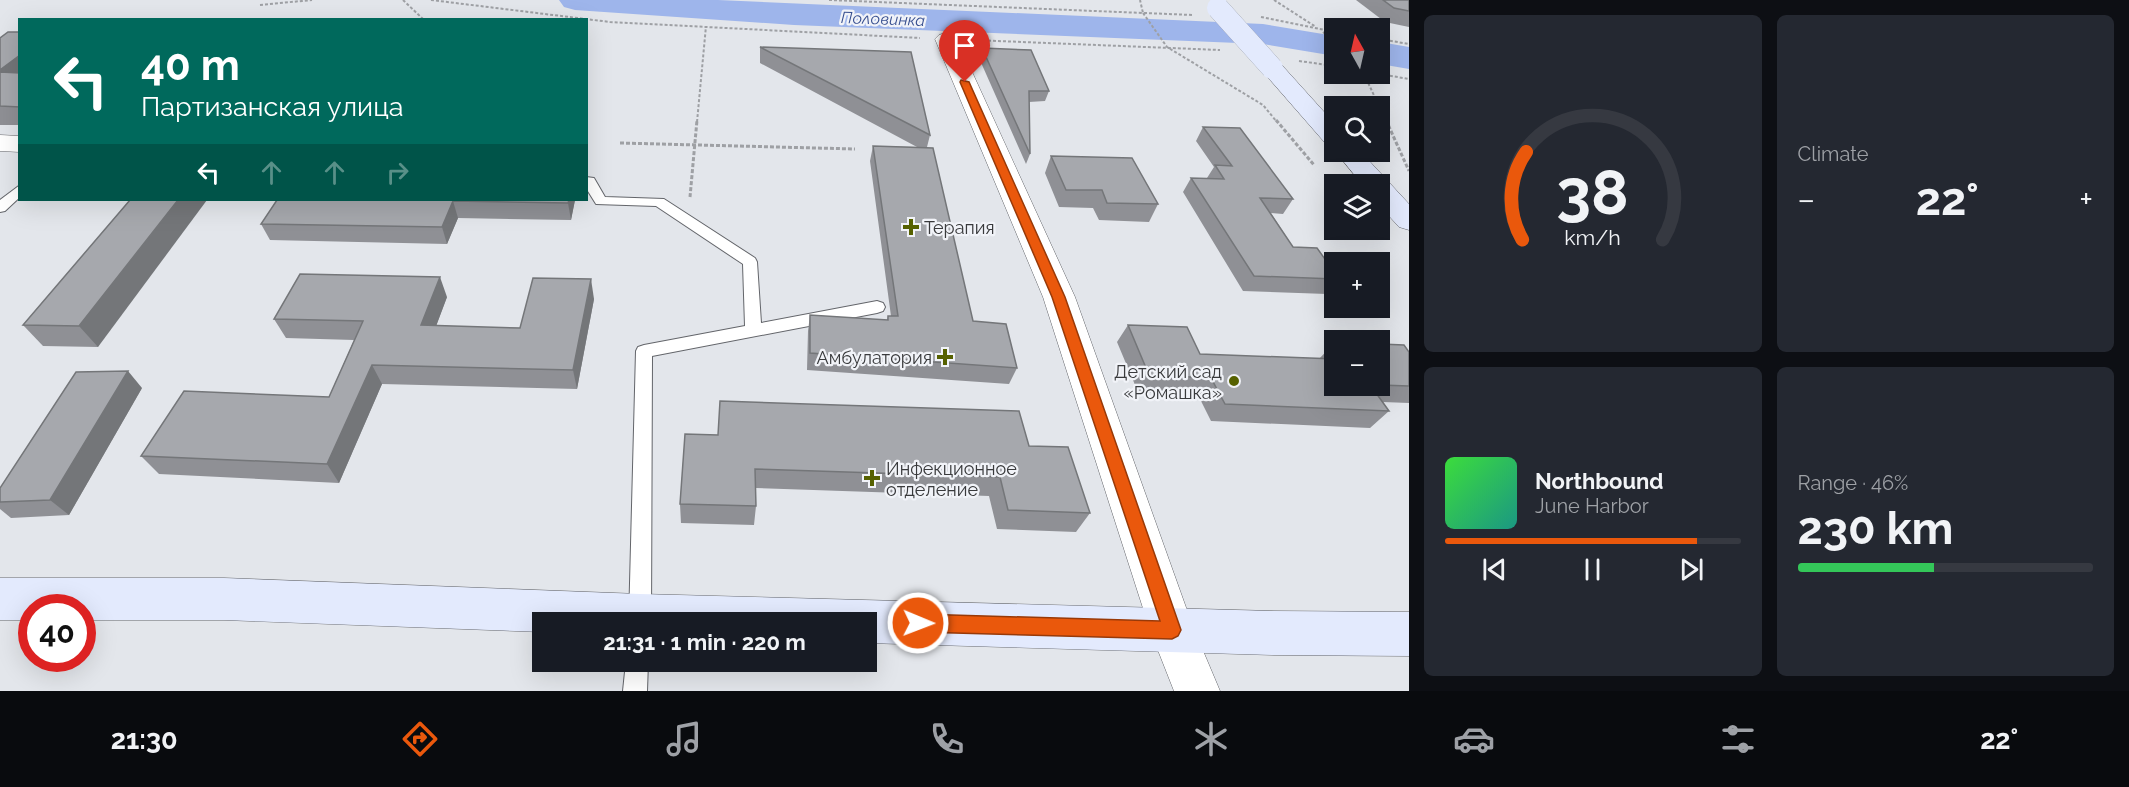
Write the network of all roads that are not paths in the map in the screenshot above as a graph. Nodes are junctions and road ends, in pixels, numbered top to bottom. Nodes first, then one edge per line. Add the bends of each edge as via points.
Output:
1 (1214, 4) edge
2 (946, 39) road end
3 (1324, 127) edge
4 (0, 143) edge
5 (18, 144) edge
6 (1356, 162) edge
7 (1367, 174) edge
8 (588, 181) edge
9 (18, 191) edge
10 (1390, 200) edge
11 (0, 208) edge
12 (1409, 221) edge
13 (877, 307) dead end
14 (753, 330) junction
15 (2, 602) edge
16 (640, 612) edge
17 (532, 614) edge
18 (877, 624) edge
19 (1172, 630) junction
20 (1409, 634) edge
21 (636, 672) edge
22 (635, 691) edge
23 (1197, 691) edge

1 - 3 street, bridge
2 - 19 street via 1059,297
4 - 5 street
6 - 7 street
8 - 14 lane via 601,201 659,202 750,262
9 - 11 lane
10 - 12 street
13 - 14 lane
14 - 16 lane via 644,351
15 - 17 street via 224,599
18 - 19 street
19 - 20 street
19 - 23 street
21 - 22 lane

